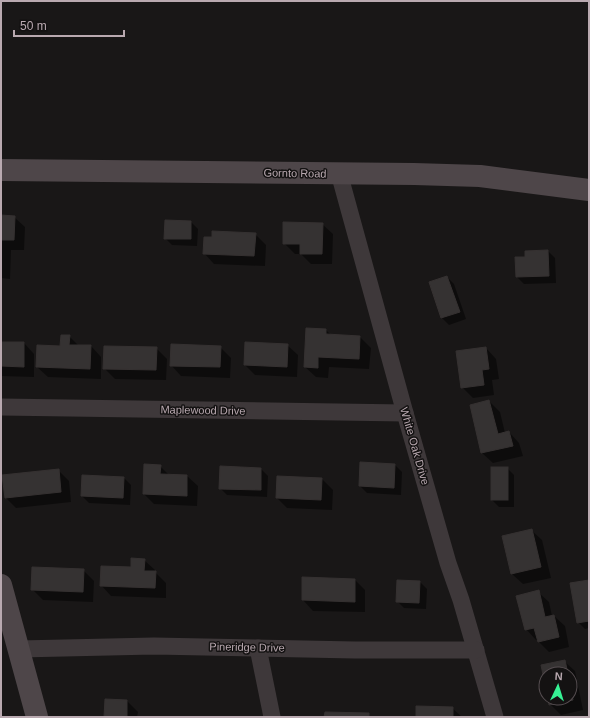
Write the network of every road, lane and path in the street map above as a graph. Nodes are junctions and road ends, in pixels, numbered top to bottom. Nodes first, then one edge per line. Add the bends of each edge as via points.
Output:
1 (1, 170) edge
2 (339, 173) junction
3 (589, 190) edge
4 (1, 407) edge
5 (405, 412) junction
6 (1, 585) edge
7 (258, 648) junction
8 (19, 649) junction
9 (476, 650) junction
10 (37, 717) edge
11 (272, 717) edge
12 (495, 717) edge

1 - 2 main road, Gornto Road
2 - 3 main road, Gornto Road via 480,176
2 - 5 street, White Oak Drive
4 - 5 street, Maplewood Drive
5 - 9 street, White Oak Drive
6 - 8 main road
7 - 8 street, Pineridge Drive via 154,646
7 - 9 street, Pineridge Drive
7 - 11 street
8 - 10 main road
9 - 12 street, White Oak Drive

